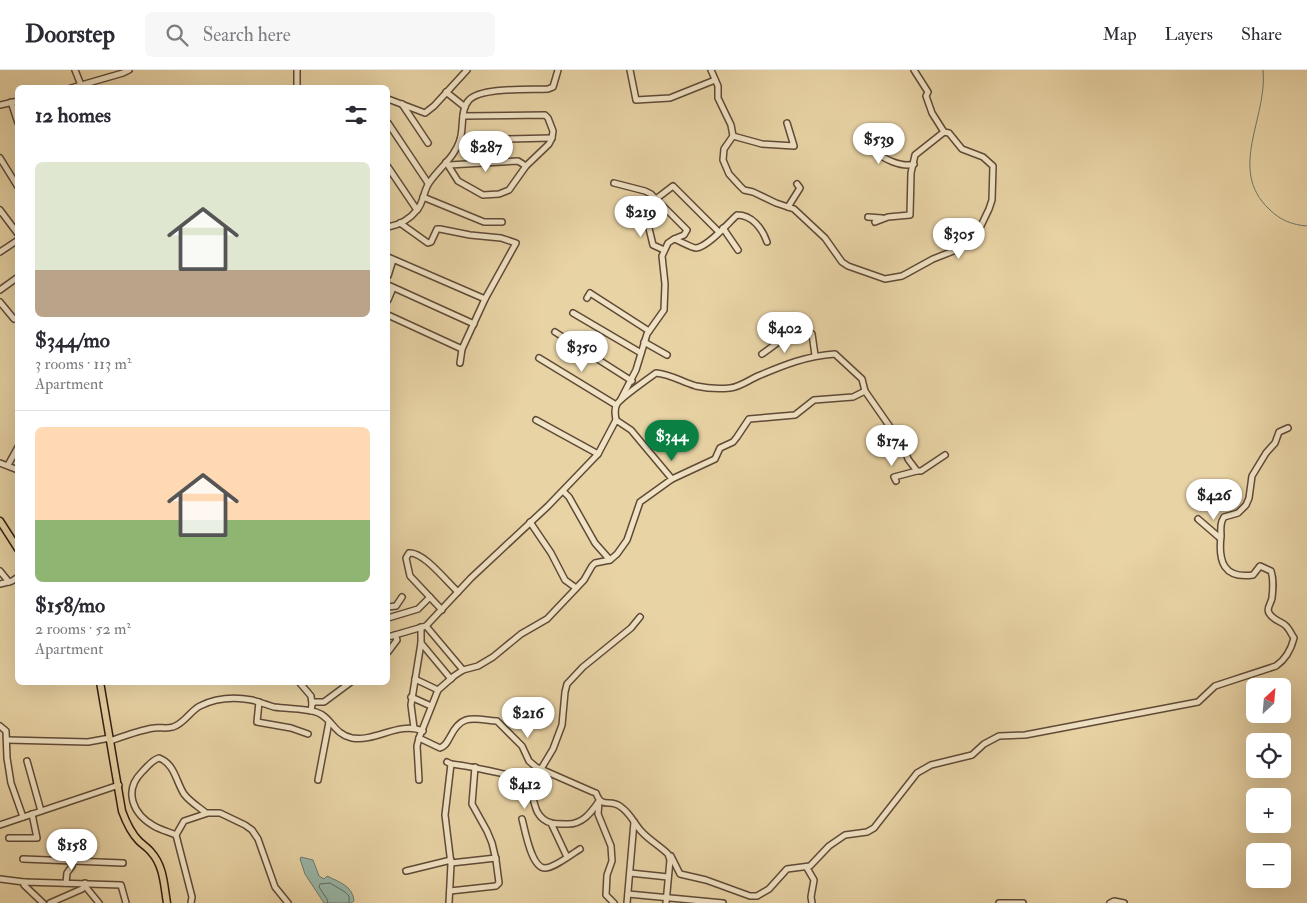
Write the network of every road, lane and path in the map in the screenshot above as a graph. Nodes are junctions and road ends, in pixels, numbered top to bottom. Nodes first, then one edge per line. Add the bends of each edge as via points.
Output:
1 (75, 70) edge
2 (129, 70) edge
3 (297, 70) edge
4 (467, 70) edge
5 (558, 70) edge
6 (630, 70) edge
7 (711, 70) edge
8 (914, 70) edge
9 (715, 80) junction
10 (81, 85) joint
11 (297, 85) edge
12 (446, 92) junction
13 (390, 100) edge
14 (15, 101) edge
15 (11, 102) junction
16 (402, 104) junction
17 (0, 105) edge
18 (465, 107) junction
19 (15, 114) edge
20 (463, 116) junction
21 (787, 123) dead end
22 (390, 126) edge
23 (868, 129) dead end
24 (944, 132) junction
25 (733, 136) junction
26 (552, 138) junction
27 (460, 140) junction
28 (428, 142) dead end
29 (0, 158) edge
30 (447, 164) junction
31 (914, 164) junction
32 (526, 166) junction
33 (390, 170) edge
34 (15, 182) edge
35 (428, 183) junction
36 (614, 183) dead end
37 (797, 184) dead end
38 (423, 197) junction
39 (656, 199) junction
40 (788, 207) junction
41 (0, 210) edge
42 (417, 210) junction
43 (868, 217) dead end
44 (883, 218) junction
45 (629, 221) dead end
46 (502, 222) dead end
47 (875, 222) dead end
48 (400, 223) junction
49 (390, 226) edge
50 (15, 230) edge
51 (721, 230) junction
52 (674, 239) junction
53 (15, 242) edge
54 (767, 242) dead end
55 (664, 250) junction
56 (738, 250) dead end
57 (0, 252) edge
58 (390, 258) edge
59 (393, 260) junction
60 (390, 270) edge
61 (15, 279) edge
62 (390, 286) edge
63 (0, 290) edge
64 (587, 298) dead end
65 (486, 299) junction
66 (0, 302) edge
67 (573, 313) dead end
68 (390, 316) edge
69 (14, 319) dead end
70 (474, 324) junction
71 (650, 331) junction
72 (555, 332) dead end
73 (644, 342) junction
74 (462, 349) junction
75 (641, 353) junction
76 (762, 354) dead end
77 (667, 355) dead end
78 (815, 355) junction
79 (539, 358) dead end
80 (460, 363) dead end
81 (632, 381) junction
82 (865, 391) junction
83 (621, 400) junction
84 (616, 405) junction
85 (536, 420) dead end
86 (616, 420) junction
87 (1288, 428) dead end
88 (15, 452) edge
89 (598, 454) junction
90 (945, 455) dead end
91 (0, 463) edge
92 (8, 465) junction
93 (15, 468) edge
94 (917, 470) junction
95 (672, 479) junction
96 (896, 481) dead end
97 (563, 491) junction
98 (1198, 519) dead end
99 (0, 521) edge
100 (530, 522) junction
101 (1220, 538) junction
102 (15, 545) edge
103 (610, 560) junction
104 (0, 571) edge
105 (15, 579) edge
106 (9, 582) junction
107 (0, 584) edge
108 (576, 588) junction
109 (458, 592) junction
110 (402, 597) dead end
111 (430, 597) junction
112 (390, 607) edge
113 (442, 610) junction
114 (390, 617) edge
115 (640, 617) dead end
116 (423, 627) junction
117 (395, 635) junction
118 (390, 636) edge
119 (421, 642) junction
120 (390, 649) edge
121 (463, 670) junction
122 (416, 679) junction
123 (451, 679) junction
124 (101, 685) edge
125 (302, 685) edge
126 (346, 685) edge
127 (438, 690) junction
128 (411, 697) junction
129 (259, 702) junction
130 (312, 704) junction
131 (431, 706) junction
132 (311, 711) junction
133 (329, 722) junction
134 (0, 726) edge
135 (414, 728) junction
136 (423, 731) junction
137 (308, 734) dead end
138 (419, 738) junction
139 (7, 740) junction
140 (110, 740) junction
141 (27, 761) dead end
142 (475, 767) junction
143 (541, 769) junction
144 (318, 780) dead end
145 (418, 780) dead end
146 (119, 784) junction
147 (599, 801) junction
148 (41, 811) junction
149 (32, 814) junction
150 (206, 814) junction
151 (23, 817) junction
152 (522, 819) dead end
153 (634, 822) junction
154 (550, 823) junction
155 (0, 825) edge
156 (176, 835) junction
157 (9, 838) dead end
158 (580, 849) dead end
159 (668, 854) junction
160 (567, 857) junction
161 (496, 858) junction
162 (22, 859) dead end
163 (71, 861) junction
164 (451, 862) junction
165 (123, 863) dead end
166 (806, 868) junction
167 (406, 871) dead end
168 (630, 874) junction
169 (668, 877) junction
170 (0, 879) edge
171 (24, 882) junction
172 (66, 883) junction
173 (85, 885) junction
174 (450, 891) junction
175 (628, 894) junction
176 (666, 900) edge
177 (44, 903) edge
178 (50, 903) edge
179 (99, 903) edge
180 (126, 903) edge
181 (167, 903) edge
182 (191, 903) edge
183 (288, 903) edge
184 (449, 903) edge
185 (614, 903) edge
186 (627, 903) edge
187 (723, 903) edge
188 (812, 903) edge
189 (999, 903) edge
190 (1023, 903) edge
191 (1110, 903) edge
192 (1124, 903) edge

1 - 10 street
2 - 10 street
3 - 11 street
4 - 12 street
5 - 18 street via 553,87 548,90 484,92 470,99
6 - 9 street via 636,100 670,98
7 - 9 street
8 - 24 street via 928,92 926,96 932,113
9 - 25 street via 718,98
12 - 16 street via 425,113
12 - 18 street
13 - 16 street
14 - 15 street
15 - 17 street
15 - 19 street
16 - 28 street
18 - 20 street
20 - 26 street via 545,115 553,131
20 - 27 street
21 - 25 street via 794,146 762,144
22 - 35 street
23 - 31 street via 873,148 878,153 895,163
24 - 31 street via 915,155
24 - 40 street via 949,133 962,149 983,157 993,166 993,195 989,209 977,234 961,248 895,279 879,278 842,262 825,238
25 - 40 street via 723,154 728,174 744,190
26 - 27 street
26 - 32 street
27 - 30 street
29 - 34 street
30 - 32 street via 518,161
30 - 32 street via 458,181 483,195 509,190
30 - 35 street
31 - 44 street via 910,215
33 - 42 street
35 - 38 street
36 - 39 street via 646,191
37 - 40 street via 800,188
38 - 42 street
38 - 46 street via 484,222
39 - 51 street via 673,186
39 - 52 street via 687,230
41 - 50 street
42 - 48 street
43 - 44 street
44 - 47 street
45 - 55 street via 628,210 644,213 652,245
48 - 49 street
48 - 65 street via 428,243 437,229 516,242
51 - 52 street via 698,248
51 - 54 street via 737,215 744,215 760,228
51 - 56 street
52 - 55 street
53 - 57 street
55 - 71 street via 664,310
58 - 59 street
59 - 60 street
59 - 65 street
61 - 63 street
62 - 70 street
64 - 71 street via 590,293
65 - 70 street
66 - 69 street
67 - 75 street
68 - 74 street
70 - 74 street
71 - 73 street
72 - 81 street
73 - 75 street
73 - 77 street
74 - 80 street
75 - 81 street
76 - 78 street via 785,338 808,330 812,334
78 - 82 street via 839,356 862,379
78 - 83 street via 730,388 697,386 656,373
79 - 84 street
81 - 83 street
82 - 94 street
82 - 95 street via 853,397 814,400 795,415 749,419 738,438 720,448 715,459
83 - 84 street
84 - 86 street
85 - 89 street
86 - 89 street
86 - 95 street via 631,430
87 - 101 street via 1279,432 1252,476 1246,505 1238,513 1224,517
88 - 92 street
89 - 97 street
90 - 94 street via 921,471
91 - 92 street
92 - 93 street
94 - 96 street via 894,477
95 - 103 street via 640,502 627,540
97 - 100 street
97 - 103 street via 595,543
98 - 101 street
99 - 102 main road
100 - 108 street via 565,580
100 - 109 street
101 - 166 street via 1220,557 1231,573 1253,575 1260,566 1271,571 1274,579 1269,613 1286,625 1294,638 1284,660 1276,666 1215,686 1198,702 1025,735 999,736 972,755 917,773 874,828 845,835
103 - 108 street via 592,566
104 - 106 street
105 - 106 street
106 - 107 street
108 - 121 street via 547,619 521,634 493,657
109 - 111 street via 423,557 415,552 409,553 406,558 410,576
109 - 113 street
110 - 112 street via 396,606
111 - 113 street
111 - 114 street via 418,609
113 - 116 street
115 - 143 street via 567,684 562,725
116 - 117 street
116 - 119 street
116 - 121 street
117 - 118 street
117 - 120 street via 397,640
119 - 122 street
119 - 123 street
121 - 123 street
122 - 127 street
122 - 128 street
123 - 127 street
124 - 140 main road
125 - 130 street via 311,696
126 - 130 street via 324,702
127 - 131 street
128 - 131 street
128 - 135 street
129 - 132 street
129 - 137 street via 257,722
129 - 140 street via 234,698 215,701 199,706 171,728 153,728
130 - 132 street
131 - 136 street
132 - 133 street
133 - 135 street via 342,735 354,738 372,738
133 - 144 street
134 - 139 street via 6,731
135 - 136 street
136 - 138 street
138 - 143 street via 440,748 460,721 497,721 522,746 529,761
138 - 145 street
139 - 140 street
139 - 151 street via 11,783
140 - 146 main road
141 - 148 street
142 - 154 street via 524,777 529,783 536,810
142 - 161 street via 472,804 487,831
142 - 164 street via 449,763 444,815
143 - 147 street via 596,794
146 - 148 street
146 - 181 main road via 125,820 158,862
147 - 153 street via 620,806
147 - 154 street via 579,822
147 - 185 street via 598,814 612,861 607,875 606,896
148 - 149 street
149 - 151 street
149 - 157 street via 37,838
150 - 156 street via 184,822
150 - 156 street via 184,794 168,764 160,758 155,759 132,786 135,808 153,825
150 - 183 street via 220,813 252,830 275,887
151 - 155 street
152 - 160 street via 539,866 552,866
153 - 159 street
153 - 168 street
154 - 160 street
156 - 182 street
158 - 160 street
159 - 166 street via 680,874 750,896 769,889 787,869
159 - 169 street
161 - 164 street
161 - 174 street via 498,884
162 - 163 street
163 - 165 street
163 - 172 street
164 - 167 street
164 - 174 street
166 - 188 street via 814,880
168 - 169 street
168 - 175 street
169 - 176 street
170 - 171 street
171 - 172 street
171 - 177 street
172 - 173 street
173 - 178 street
173 - 179 street
173 - 180 street via 121,885
174 - 184 street
175 - 176 street
175 - 186 street
176 - 187 street
189 - 190 street
191 - 192 street

